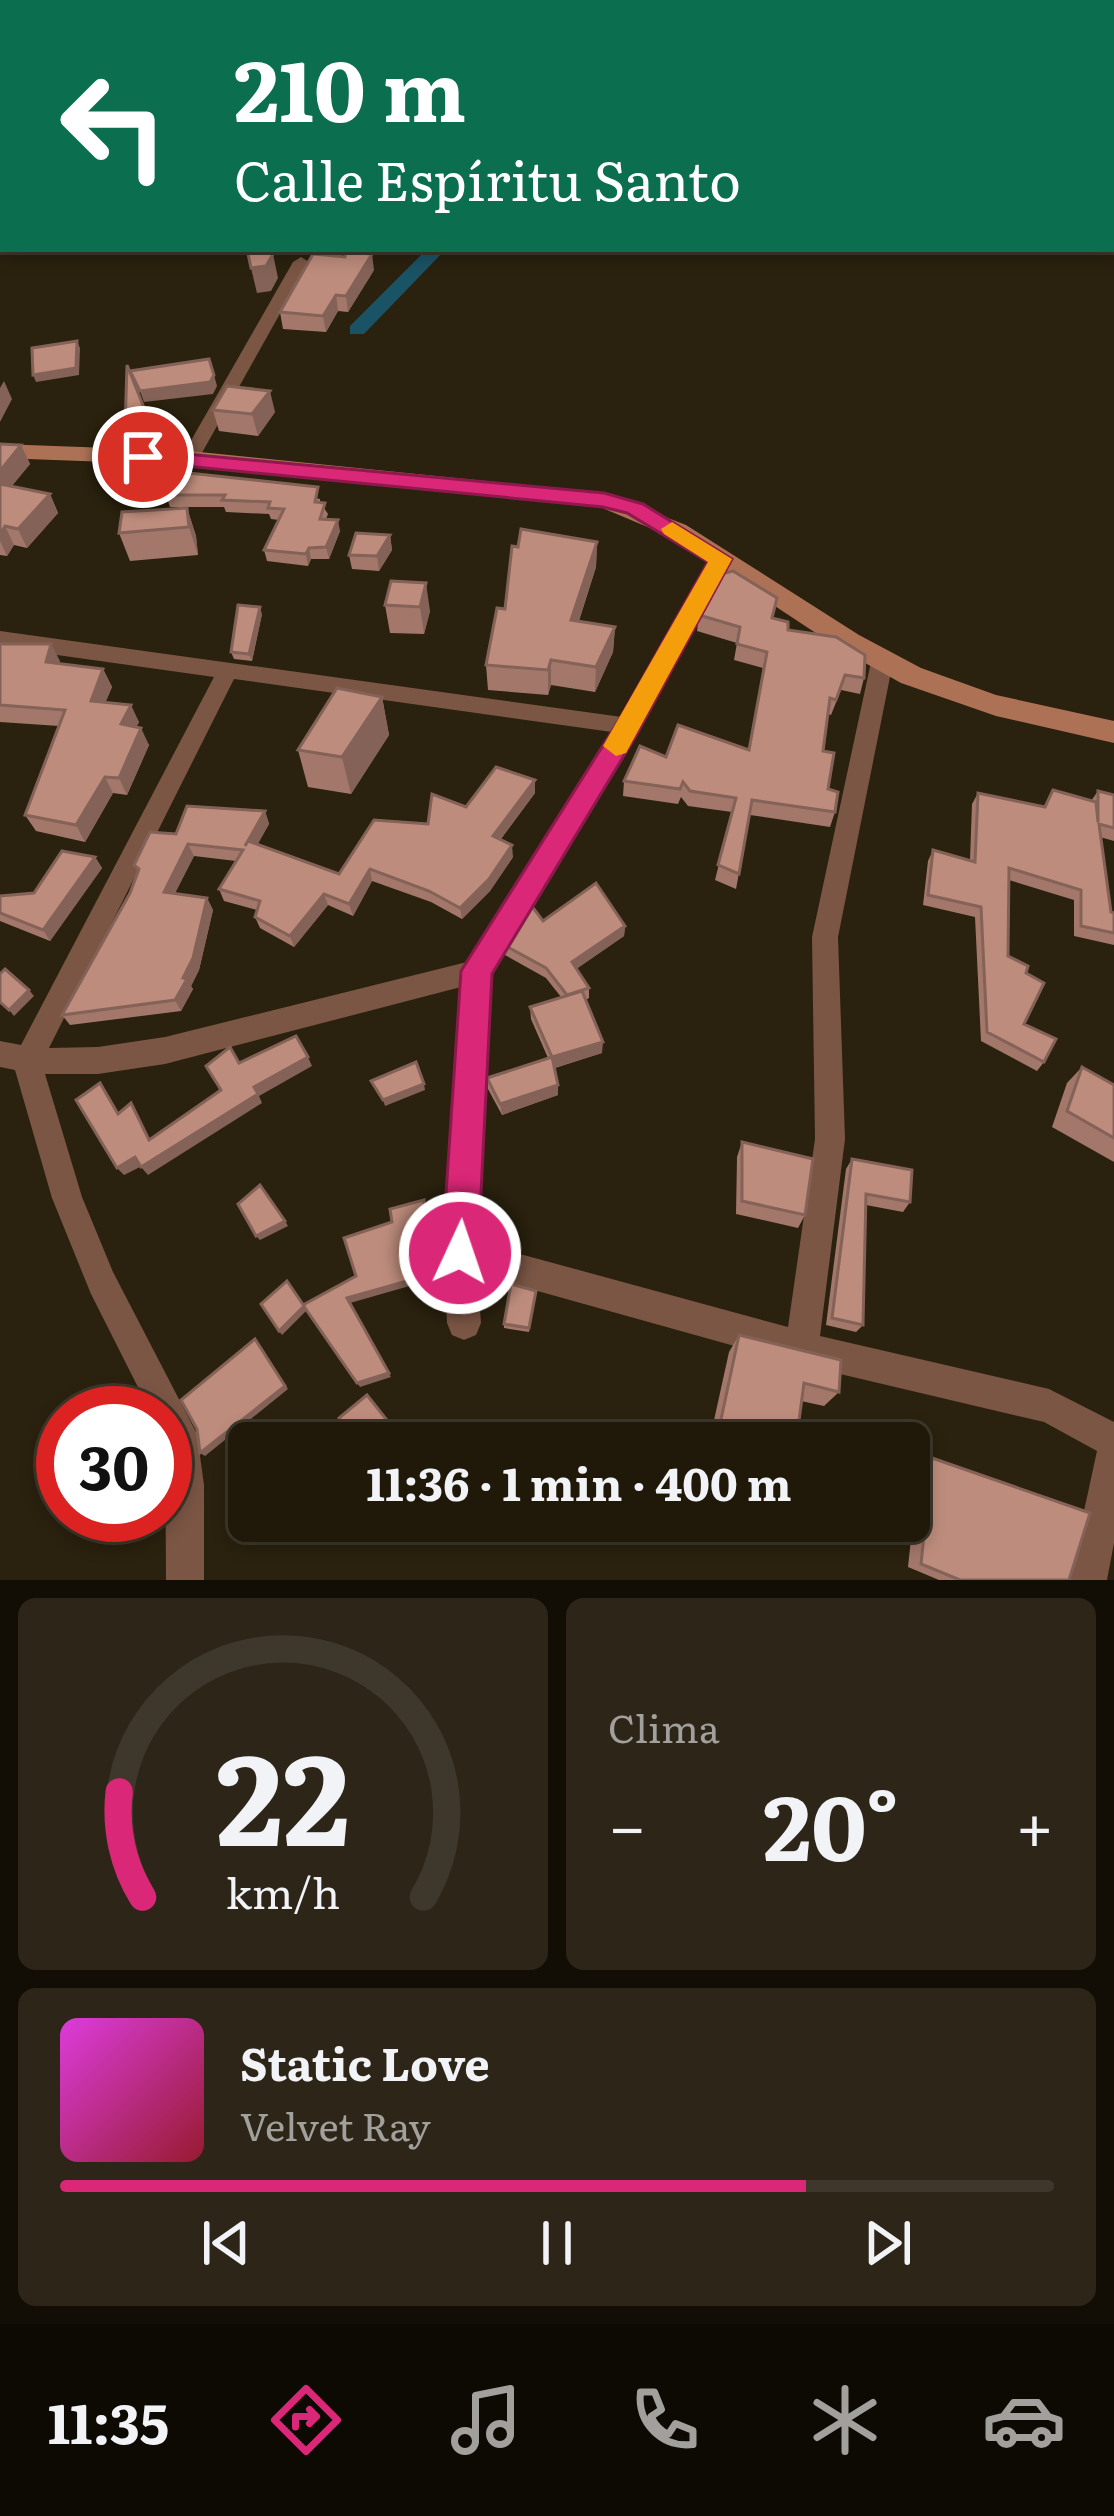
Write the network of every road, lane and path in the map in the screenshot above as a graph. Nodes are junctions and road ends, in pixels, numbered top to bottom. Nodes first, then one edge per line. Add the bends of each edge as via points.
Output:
1 (302, 262) edge
2 (0, 451) edge
3 (190, 458) junction
4 (721, 559) junction
5 (0, 639) edge
6 (882, 662) junction
7 (228, 670) junction
8 (628, 727) junction
9 (1114, 732) edge
10 (476, 971) junction
11 (14, 1058) edge
12 (460, 1253) junction
13 (464, 1323) dead end
14 (802, 1348) junction
15 (1114, 1441) edge
16 (1114, 1452) edge
17 (185, 1580) edge
18 (1088, 1580) edge

1 - 3 street
2 - 3 main road
3 - 4 main road via 604,500 635,508
4 - 6 main road
4 - 8 street
5 - 7 street
6 - 9 main road via 988,704
6 - 14 street via 825,937 830,1139
7 - 8 street
7 - 11 street
8 - 10 street
10 - 11 street via 170,1050 105,1060
10 - 12 street
11 - 17 street via 102,1283 180,1434
12 - 13 street
12 - 14 street
14 - 15 street via 1049,1406
16 - 18 street

